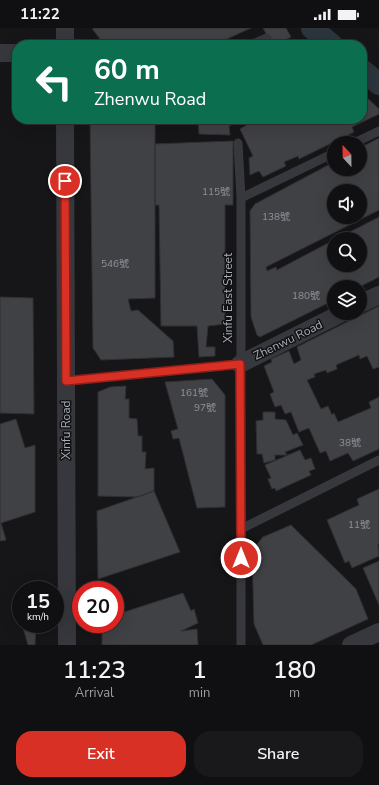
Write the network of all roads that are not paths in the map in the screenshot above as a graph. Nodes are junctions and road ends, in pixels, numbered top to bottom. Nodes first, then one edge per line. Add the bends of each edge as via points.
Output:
1 (65, 28) edge
2 (267, 38) dead end
3 (64, 40) edge
4 (262, 40) edge
5 (12, 52) edge
6 (0, 53) edge
7 (65, 124) edge
8 (379, 131) edge
9 (367, 137) edge
10 (238, 143) dead end
11 (327, 156) edge
12 (241, 198) junction
13 (379, 295) edge
14 (367, 301) edge
15 (328, 320) edge
16 (240, 364) junction
17 (66, 381) junction
18 (379, 460) edge
19 (240, 529) junction
20 (379, 632) edge
21 (67, 645) edge
22 (241, 645) edge
23 (351, 645) edge

1 - 3 street
2 - 4 lane
5 - 6 street
7 - 17 street, Xinfu Road
8 - 9 lane
10 - 12 lane, Xinfu East Street
11 - 12 lane
12 - 16 lane, Xinfu East Street
13 - 14 street
15 - 16 street, Zhenwu Road
16 - 17 lane, Zhenwu Road
16 - 19 lane, Xinfu East Street
17 - 21 street, Xinfu Road
18 - 19 lane
19 - 22 lane, Xinfu East Street
20 - 23 street

